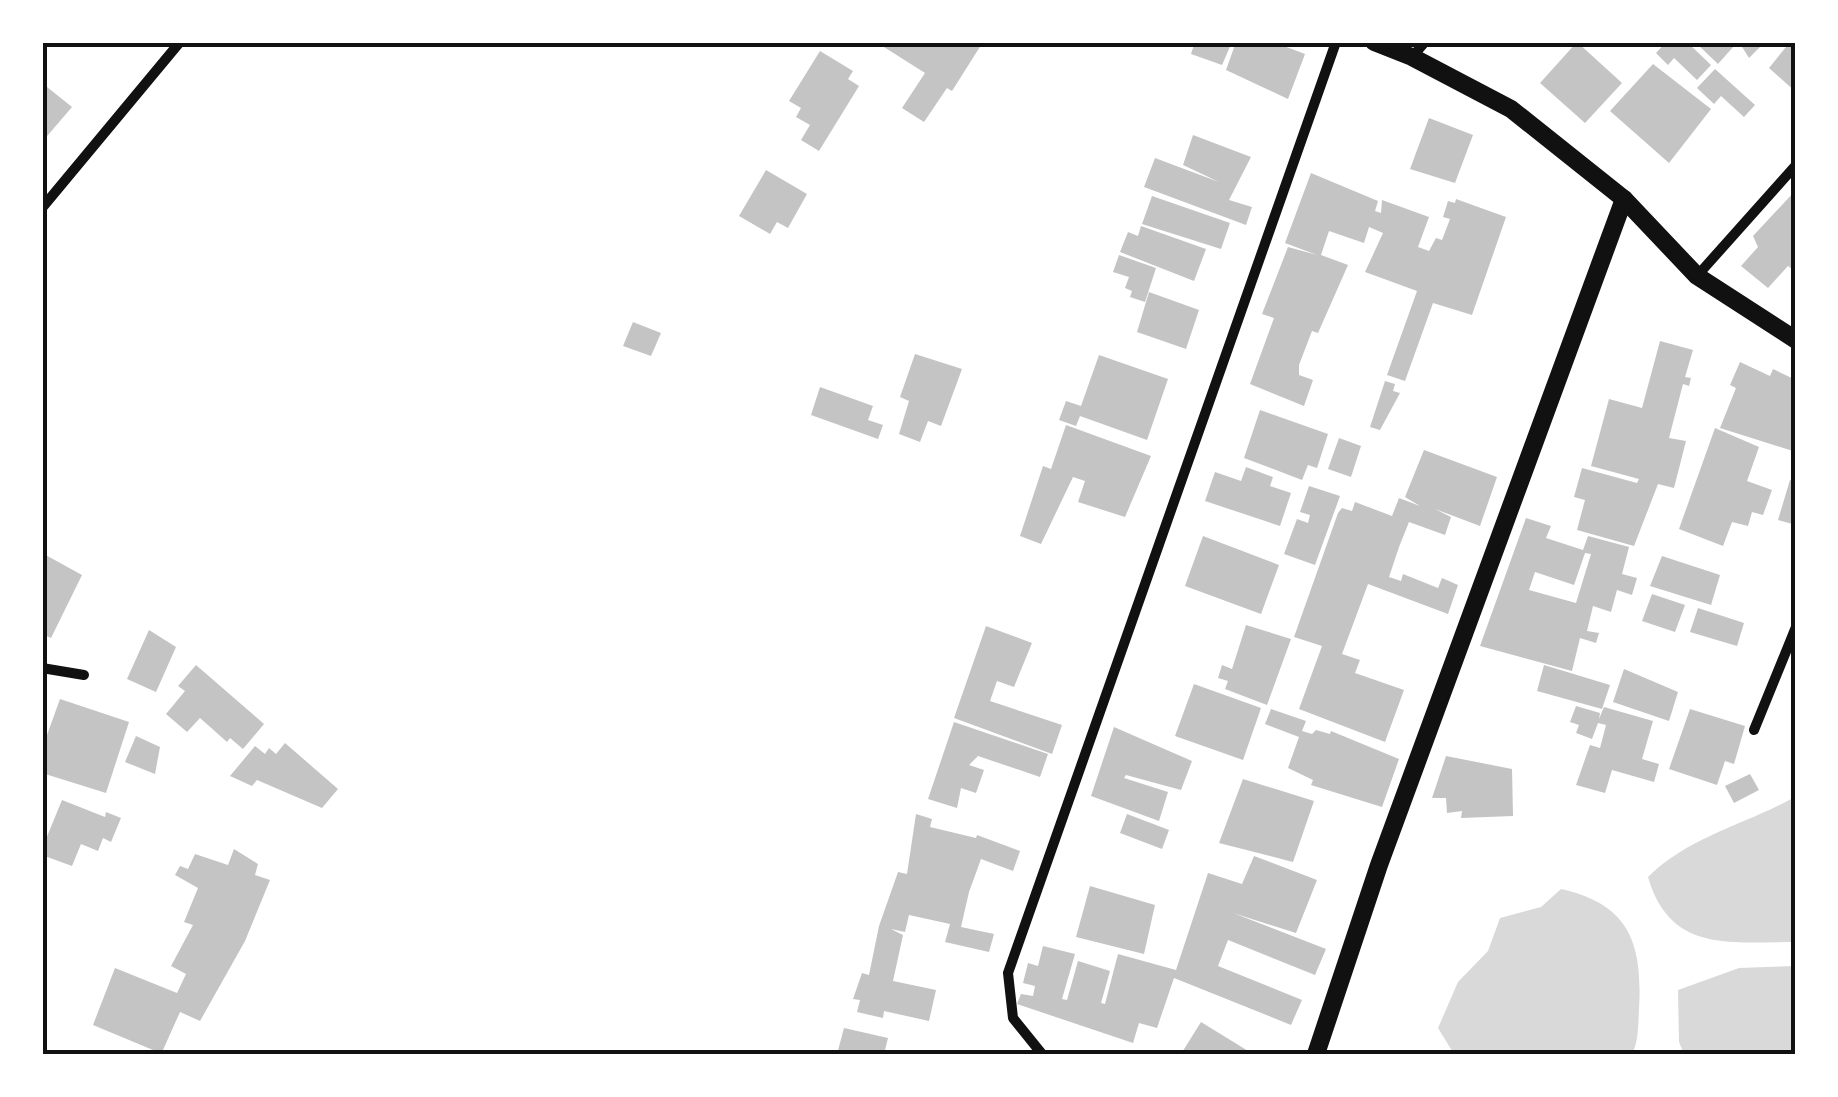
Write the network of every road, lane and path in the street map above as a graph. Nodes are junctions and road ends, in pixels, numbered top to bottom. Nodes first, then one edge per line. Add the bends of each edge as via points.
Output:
1 (180, 42) edge
2 (1336, 42) edge
3 (1374, 42) edge
4 (1419, 50) edge
5 (1796, 165) edge
6 (1624, 200) junction
7 (42, 208) edge
8 (1697, 276) junction
9 (1796, 340) edge
10 (1796, 627) edge
11 (42, 668) edge
12 (84, 675) dead end
13 (1754, 730) dead end
14 (1042, 1054) edge
15 (1316, 1054) edge

1 - 7 street
2 - 14 street via 1008,973 1013,1018
3 - 4 street
4 - 6 street via 1512,108
5 - 8 street
6 - 8 street
6 - 15 street
8 - 9 street
10 - 13 street
11 - 12 street

